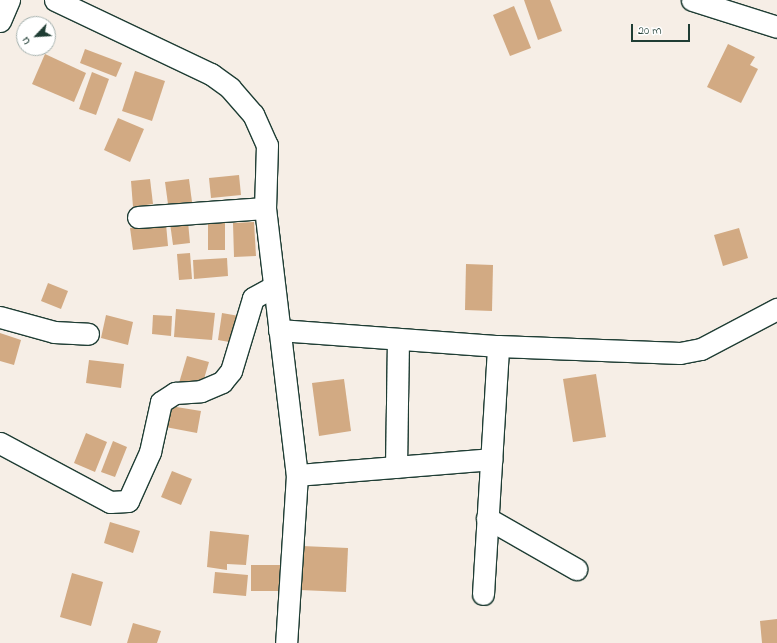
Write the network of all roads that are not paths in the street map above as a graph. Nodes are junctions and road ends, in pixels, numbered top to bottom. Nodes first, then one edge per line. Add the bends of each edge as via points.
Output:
1 (9, 0) edge
2 (55, 0) edge
3 (692, 0) edge
4 (0, 21) edge
5 (777, 27) edge
6 (266, 208) junction
7 (138, 217) dead end
8 (272, 287) junction
9 (777, 308) edge
10 (0, 317) edge
11 (279, 330) junction
12 (88, 334) dead end
13 (398, 339) junction
14 (498, 346) junction
15 (0, 443) edge
16 (491, 459) junction
17 (396, 467) junction
18 (297, 475) junction
19 (487, 518) junction
20 (576, 569) dead end
21 (483, 594) dead end
22 (286, 643) edge

1 - 4 street
2 - 6 street via 211,74 230,88 252,114 267,145
3 - 5 street
6 - 7 street
6 - 8 street
8 - 11 street
8 - 15 street via 255,294 231,371 222,382 202,391 174,393 161,402 150,452 128,502 110,502
9 - 14 street via 701,349 680,353
10 - 12 street via 54,332
11 - 13 street
11 - 18 street
13 - 14 street
13 - 17 street
14 - 16 street
16 - 17 street
16 - 19 street
17 - 18 street
18 - 22 street
19 - 20 street
19 - 21 street

